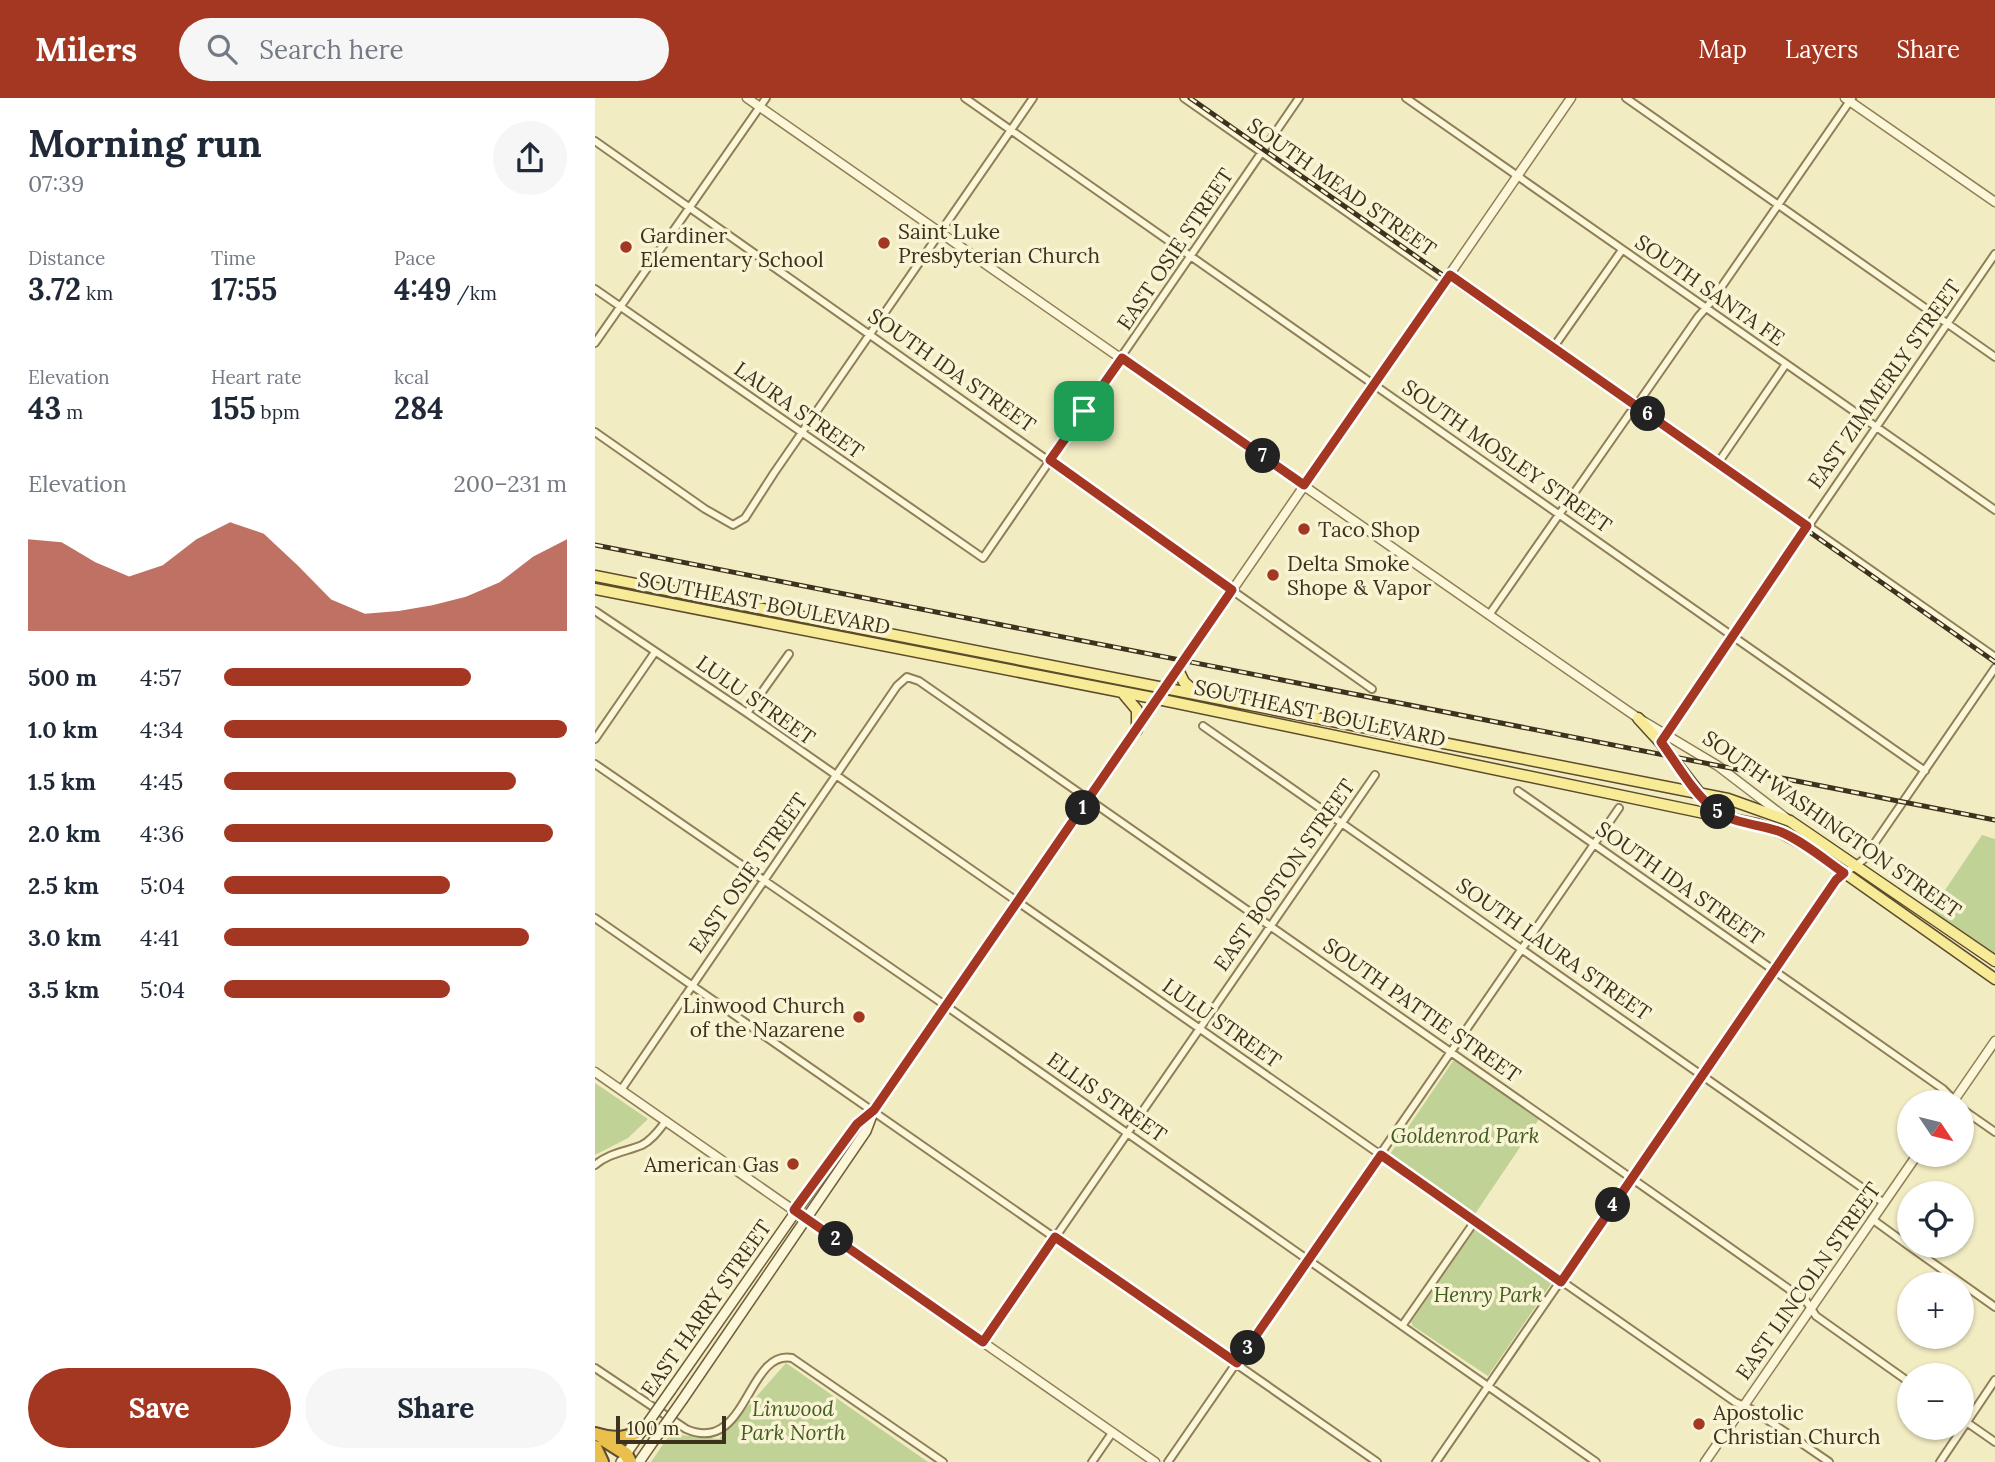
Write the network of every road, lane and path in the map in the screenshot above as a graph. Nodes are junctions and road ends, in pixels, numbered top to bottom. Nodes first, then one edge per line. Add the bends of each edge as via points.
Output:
1 (747, 98) edge
2 (766, 98) edge
3 (965, 98) edge
4 (1033, 98) edge
5 (1184, 98) edge
6 (1299, 98) edge
7 (1406, 98) edge
8 (1571, 98) edge
9 (1626, 98) edge
10 (1849, 99) edge
11 (760, 107) junction
12 (1011, 130) junction
13 (595, 141) edge
14 (1262, 153) junction
15 (1517, 176) junction
16 (1995, 201) edge
17 (1779, 205) junction
18 (690, 207) junction
19 (941, 232) junction
20 (1622, 250) junction
21 (1995, 254) edge
22 (1192, 256) junction
23 (1447, 278) junction
24 (595, 289) edge
25 (620, 307) junction
26 (1705, 307) junction
27 (1948, 324) junction
28 (871, 334) junction
29 (595, 343) edge
30 (1553, 348) junction
31 (1995, 357) edge
32 (1122, 358) junction
33 (1786, 364) junction
34 (1373, 384) junction
35 (1636, 406) junction
36 (1630, 414) dead end
37 (1877, 427) junction
38 (595, 432) edge
39 (801, 433) junction
40 (1050, 460) junction
41 (1718, 463) junction
42 (1304, 485) junction
43 (1995, 510) edge
44 (1559, 514) junction
45 (1807, 526) junction
46 (983, 558) joint
47 (595, 576) edge
48 (595, 589) edge
49 (1232, 590) junction
50 (595, 611) edge
51 (1489, 615) junction
52 (1734, 635) junction
53 (655, 652) junction
54 (789, 654) dead end
55 (1995, 657) edge
56 (1995, 669) edge
57 (1178, 670) junction
58 (907, 677) joint
59 (1165, 688) junction
60 (1373, 689) dead end
61 (1121, 691) junction
62 (1202, 695) junction
63 (1158, 699) junction
64 (747, 713) junction
65 (1638, 718) joint
66 (1203, 726) dead end
67 (1137, 730) junction
68 (1663, 738) junction
69 (595, 739) edge
70 (595, 764) edge
71 (1925, 771) junction
72 (1375, 775) dead end
73 (836, 777) junction
74 (1518, 791) dead end
75 (1698, 792) junction
76 (1089, 799) junction
77 (1619, 808) dead end
78 (1727, 818) junction
79 (1342, 821) junction
80 (1790, 821) junction
81 (1594, 844) junction
82 (1856, 864) junction
83 (1844, 873) junction
84 (764, 880) junction
85 (1017, 902) junction
86 (595, 918) edge
87 (1270, 925) junction
88 (1522, 949) junction
89 (1995, 961) edge
90 (1774, 970) junction
91 (1995, 979) edge
92 (692, 985) junction
93 (946, 1006) junction
94 (1199, 1028) junction
95 (1995, 1041) edge
96 (1451, 1052) junction
97 (595, 1072) edge
98 (1702, 1075) junction
99 (621, 1090) junction
100 (1945, 1090) edge
101 (1963, 1090) edge
102 (874, 1110) junction
103 (1974, 1117) edge
104 (666, 1121) junction
105 (1127, 1132) junction
106 (1995, 1132) edge
107 (1381, 1155) junction
108 (595, 1165) edge
109 (1909, 1167) edge
110 (1632, 1178) junction
111 (1884, 1203) junction
112 (794, 1210) junction
113 (806, 1219) junction
114 (1872, 1219) junction
115 (1475, 1221) junction
116 (1055, 1237) junction
117 (1897, 1237) edge
118 (1926, 1258) edge
119 (1309, 1260) junction
120 (1561, 1282) junction
121 (1995, 1307) edge
122 (1811, 1308) junction
123 (1402, 1326) junction
124 (983, 1342) junction
125 (1237, 1363) junction
126 (595, 1368) edge
127 (1897, 1373) edge
128 (1995, 1380) edge
129 (1489, 1387) junction
130 (1744, 1406) junction
131 (1974, 1407) edge
132 (645, 1427) junction
133 (1974, 1427) edge
134 (1112, 1433) junction
135 (595, 1434) edge
136 (1953, 1440) edge
137 (1995, 1442) edge
138 (595, 1445) edge
139 (630, 1460) edge
140 (602, 1462) edge
141 (943, 1462) edge
142 (1092, 1462) edge
143 (1154, 1462) edge
144 (1168, 1462) edge
145 (1377, 1462) edge
146 (1436, 1462) edge
147 (1596, 1462) edge
148 (1705, 1462) edge
149 (1829, 1462) edge
150 (1940, 1462) edge

1 - 11 street
2 - 11 street
3 - 12 street, SOUTH MOSLEY STREET
4 - 12 street
5 - 14 street, SOUTH MEAD STREET
6 - 14 street, EAST OSIE STREET
7 - 15 street, SOUTH SANTA FE
8 - 15 street, EAST HARRY STREET
9 - 17 street
10 - 16 street
10 - 17 street
11 - 18 street
11 - 19 street
12 - 19 street
12 - 22 street, SOUTH MOSLEY STREET
13 - 18 street, SOUTH IDA STREET
14 - 22 street, EAST OSIE STREET
14 - 23 street, SOUTH MEAD STREET
15 - 20 street, SOUTH SANTA FE
15 - 23 street, EAST HARRY STREET
17 - 26 street
17 - 27 street
18 - 25 street
18 - 28 street, SOUTH IDA STREET
19 - 28 street
19 - 32 street
20 - 26 street, SOUTH SANTA FE
20 - 30 street
21 - 27 street, EAST ZIMMERLY STREET
22 - 32 street, EAST OSIE STREET
22 - 34 street, SOUTH MOSLEY STREET
23 - 30 street, SOUTH MEAD STREET
23 - 34 street, EAST HARRY STREET
24 - 25 street, LAURA STREET
25 - 29 street
25 - 39 street, LAURA STREET
26 - 33 street, SOUTH SANTA FE
26 - 35 street
27 - 31 street
27 - 37 street, EAST ZIMMERLY STREET
28 - 39 street
28 - 40 street, SOUTH IDA STREET
30 - 35 street, SOUTH MEAD STREET
32 - 40 street, EAST OSIE STREET
32 - 42 street
33 - 37 street, SOUTH SANTA FE
33 - 41 street
34 - 42 street, EAST HARRY STREET
34 - 44 street, SOUTH MOSLEY STREET
35 - 41 street, SOUTH MEAD STREET
36 - 44 street
37 - 43 street, SOUTH SANTA FE
37 - 45 street, EAST ZIMMERLY STREET
38 - 39 street via 733,525 745,517
39 - 46 street, LAURA STREET
40 - 46 street, EAST OSIE STREET
40 - 49 street, SOUTH IDA STREET
41 - 45 street, SOUTH MEAD STREET
42 - 49 street, EAST HARRY STREET
42 - 51 street
44 - 51 street
44 - 52 street, SOUTH MOSLEY STREET
45 - 52 street, EAST ZIMMERLY STREET
45 - 55 street, SOUTH MEAD STREET
47 - 59 main road, SOUTHEAST BOULEVARD
48 - 61 main road, SOUTHEAST BOULEVARD
49 - 57 street, EAST HARRY STREET
49 - 60 street, SOUTH IDA STREET
50 - 53 street, LULU STREET
51 - 65 street
52 - 68 street, EAST ZIMMERLY STREET
52 - 71 street, SOUTH MOSLEY STREET
53 - 64 street, LULU STREET
53 - 69 street
54 - 64 street
56 - 71 street
57 - 59 street, EAST HARRY STREET
57 - 62 main road via 1187,687
58 - 73 street, EAST OSIE STREET
58 - 76 street, SOUTH PATTIE STREET
59 - 62 main road, SOUTHEAST BOULEVARD
59 - 63 main road, EAST HARRY STREET
61 - 63 main road, SOUTHEAST BOULEVARD
61 - 67 main road via 1137,710
62 - 75 main road, SOUTHEAST BOULEVARD
63 - 67 main road, EAST HARRY STREET
63 - 78 main road, SOUTHEAST BOULEVARD
64 - 73 street, LULU STREET
65 - 68 main road
66 - 79 street, SOUTH LAURA STREET
67 - 76 main road, EAST HARRY STREET
68 - 75 main road
68 - 80 street, SOUTH WASHINGTON STREET via 1718,765
70 - 84 street, ELLIS STREET
71 - 82 street
72 - 79 street, EAST BOSTON STREET
73 - 84 street, EAST OSIE STREET
73 - 85 street, LULU STREET
74 - 81 street, SOUTH IDA STREET
75 - 78 main road
75 - 80 main road, SOUTHEAST BOULEVARD
76 - 85 main road, EAST HARRY STREET
76 - 87 street, SOUTH PATTIE STREET
77 - 81 street
78 - 83 main road, SOUTHEAST BOULEVARD via 1782,833
79 - 87 street, EAST BOSTON STREET
79 - 88 street, SOUTH LAURA STREET
80 - 82 main road, SOUTH WASHINGTON STREET
81 - 88 street
81 - 90 street, SOUTH IDA STREET
82 - 83 street
82 - 89 main road, SOUTH WASHINGTON STREET
83 - 90 street
83 - 91 main road, SOUTHEAST BOULEVARD
84 - 92 street, EAST OSIE STREET
84 - 93 street, ELLIS STREET
85 - 93 main road, EAST HARRY STREET
85 - 94 street, LULU STREET
86 - 92 street
87 - 94 street, EAST BOSTON STREET
87 - 96 street, SOUTH PATTIE STREET
88 - 96 street
88 - 98 street, SOUTH LAURA STREET
90 - 98 street
90 - 100 street, SOUTH IDA STREET
92 - 99 street, EAST OSIE STREET
92 - 102 street
93 - 102 main road, EAST HARRY STREET
93 - 105 street, ELLIS STREET
94 - 105 street, EAST BOSTON STREET
94 - 107 street, LULU STREET
95 - 101 street
96 - 107 street
96 - 110 street, SOUTH PATTIE STREET
97 - 99 street
98 - 110 street
98 - 111 street, SOUTH LAURA STREET
99 - 104 street
102 - 112 main road, EAST HARRY STREET via 857,1124
102 - 113 main road, EAST HARRY STREET via 866,1132
102 - 116 street
103 - 106 street
104 - 108 street via 643,1145
104 - 112 street
105 - 116 street, EAST BOSTON STREET
105 - 119 street, ELLIS STREET
107 - 115 street, LULU STREET
107 - 119 street
109 - 111 street, EAST LINCOLN STREET
110 - 120 street
110 - 122 street, SOUTH PATTIE STREET
111 - 114 street, EAST LINCOLN STREET
112 - 113 street
112 - 132 main road, EAST HARRY STREET, bridge
113 - 124 street
113 - 139 main road, EAST HARRY STREET, bridge via 657,1436
114 - 117 street
114 - 122 street, EAST LINCOLN STREET
115 - 120 street, LULU STREET
115 - 123 street
116 - 124 street, EAST BOSTON STREET
116 - 125 street
118 - 121 street
119 - 123 street, ELLIS STREET
119 - 125 street
120 - 129 street
120 - 130 street, LULU STREET
122 - 127 street, SOUTH PATTIE STREET
122 - 130 street, EAST LINCOLN STREET
123 - 129 street, ELLIS STREET
124 - 134 street
125 - 144 street
125 - 145 street
126 - 141 street via 687,1429 707,1434 728,1424 771,1363 793,1358
128 - 131 street
129 - 146 street
129 - 147 street, ELLIS STREET
130 - 148 street, EAST LINCOLN STREET
130 - 149 street, LULU STREET
132 - 135 highway via 619,1439
132 - 139 main road, EAST HARRY STREET
133 - 137 street
134 - 142 street
134 - 143 street
135 - 139 highway
136 - 150 street
138 - 139 highway
138 - 140 highway

